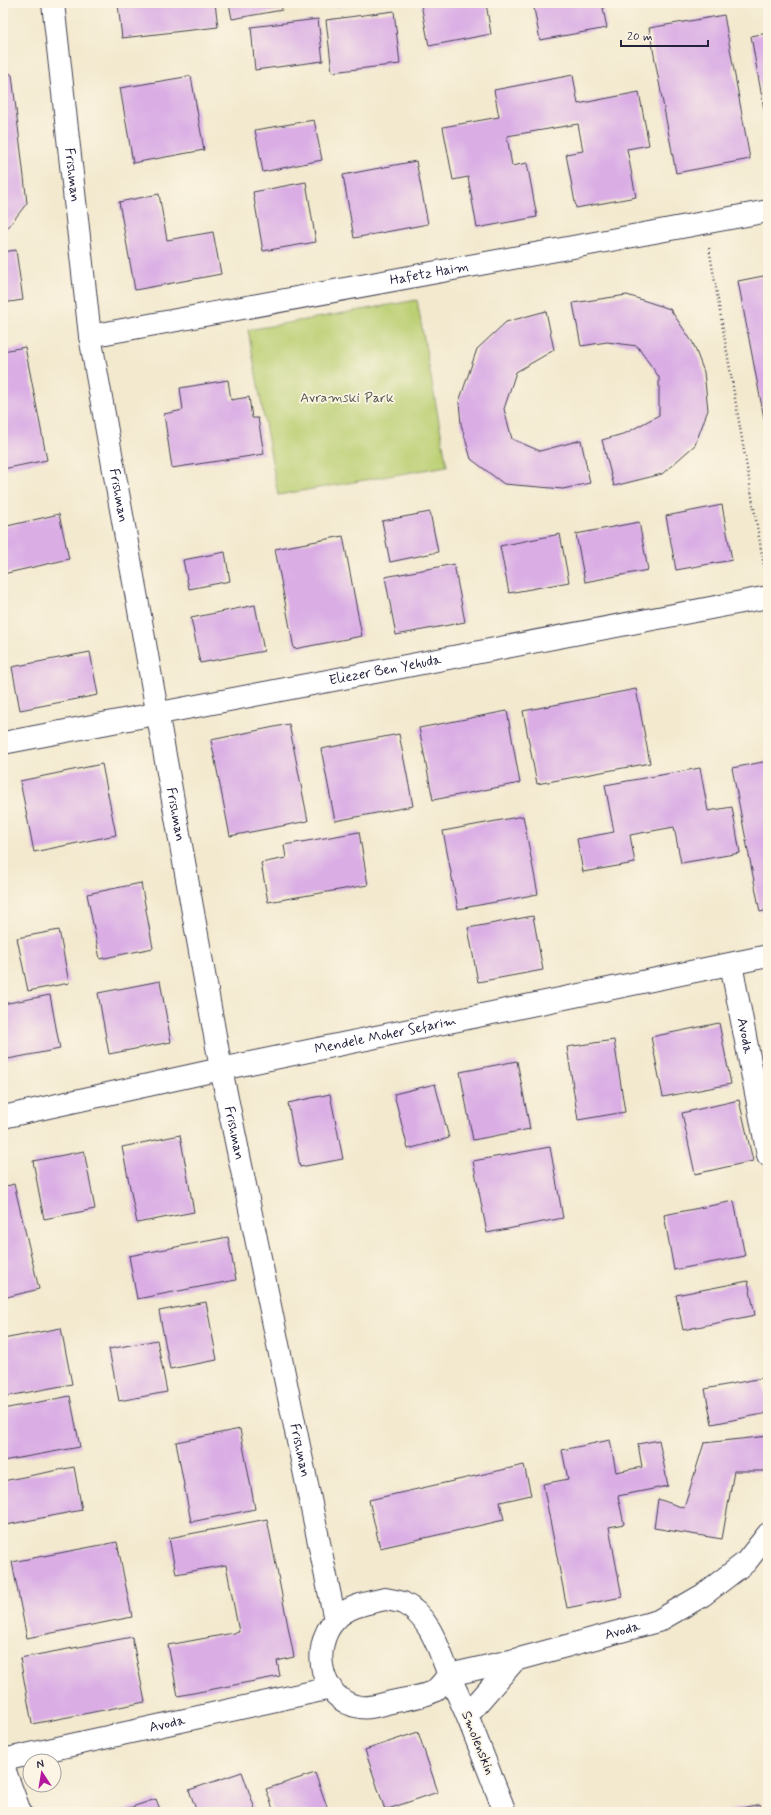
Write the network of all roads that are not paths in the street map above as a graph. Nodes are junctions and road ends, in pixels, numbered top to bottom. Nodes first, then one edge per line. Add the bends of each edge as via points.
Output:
1 (53, 3) edge
2 (768, 210) edge
3 (90, 336) junction
4 (768, 597) edge
5 (157, 713) junction
6 (3, 743) edge
7 (768, 956) edge
8 (731, 964) junction
9 (221, 1069) junction
10 (3, 1117) edge
11 (768, 1155) edge
12 (768, 1534) edge
13 (335, 1620) junction
14 (514, 1660) junction
15 (449, 1675) junction
16 (331, 1688) junction
17 (467, 1715) junction
18 (3, 1760) edge
19 (3, 1766) edge
20 (20, 1812) edge
21 (505, 1812) edge

1 - 3 street, Frishman
2 - 3 street, Hafetz Haim
3 - 5 street, Frishman
4 - 5 street, Eliezer Ben Yehuda
5 - 6 street, Eliezer Ben Yehuda
5 - 9 street, Frishman
7 - 8 street, Mendele Moher Sefarim
8 - 9 street, Mendele Moher Sefarim
8 - 11 street, Avoda
9 - 10 street, Mendele Moher Sefarim
9 - 13 street, Frishman
12 - 14 street, Avoda via 746,1562 703,1595 658,1621
13 - 15 street via 350,1609 379,1600 403,1603 420,1616 431,1632
13 - 16 street via 325,1635 321,1653 322,1672
14 - 15 street, Avoda
14 - 17 street
15 - 16 street via 434,1691 374,1706 360,1707 343,1701
15 - 17 street, Smolenskin
16 - 18 street, Avoda
17 - 21 street, Smolenskin
19 - 20 street

